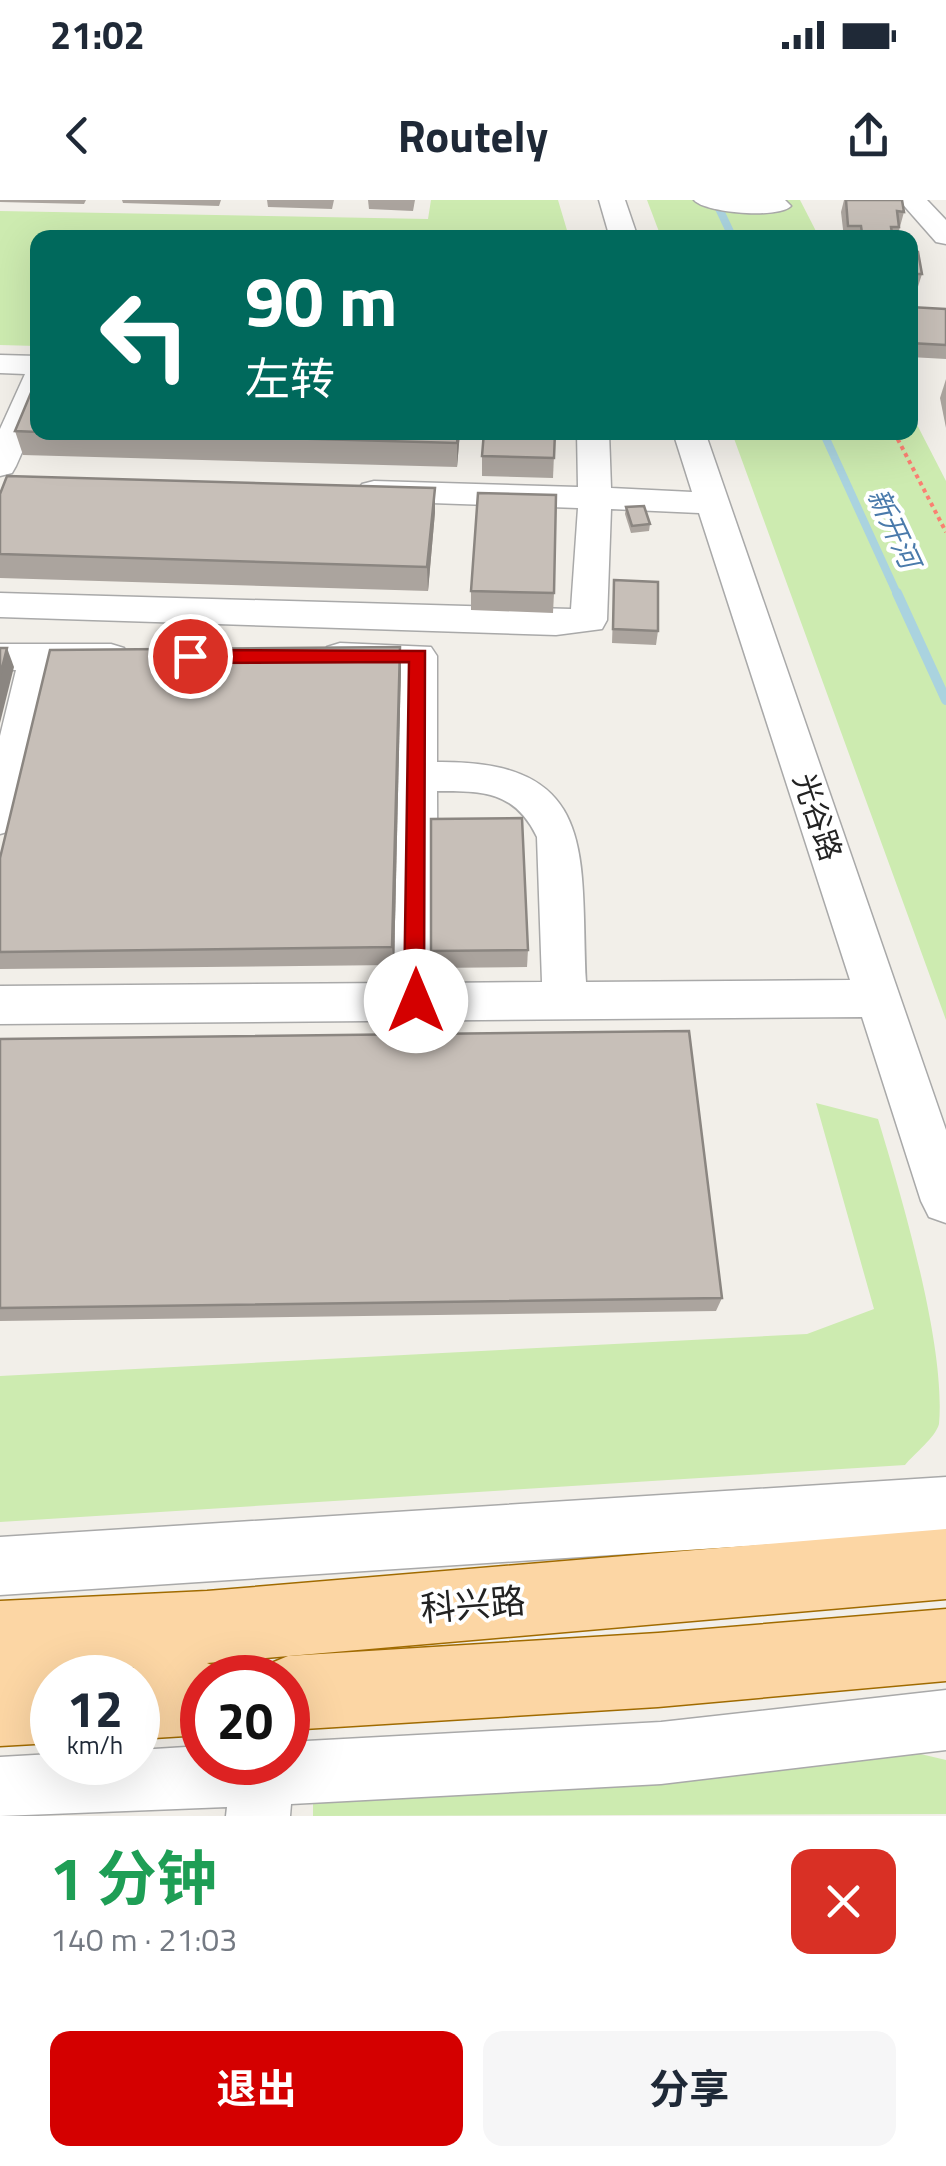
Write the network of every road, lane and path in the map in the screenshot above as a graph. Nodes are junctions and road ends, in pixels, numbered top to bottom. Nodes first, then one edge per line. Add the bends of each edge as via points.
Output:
1 (612, 200) edge
2 (912, 200) edge
3 (716, 201) edge
4 (777, 206) dead end
5 (621, 230) edge
6 (946, 236) edge
7 (0, 364) edge
8 (30, 365) edge
9 (30, 397) edge
10 (593, 440) edge
11 (692, 440) edge
12 (898, 440) edge
13 (0, 466) edge
14 (0, 478) edge
15 (40, 479) edge
16 (337, 489) edge
17 (595, 498) junction
18 (712, 504) junction
19 (946, 532) edge
20 (0, 605) edge
21 (152, 656) edge
22 (304, 656) edge
23 (19, 657) edge
24 (418, 778) junction
25 (0, 819) edge
26 (878, 998) junction
27 (565, 1000) junction
28 (416, 1001) junction
29 (0, 1004) edge
30 (946, 1201) edge
31 (946, 1505) edge
32 (946, 1564) edge
33 (0, 1566) edge
34 (0, 1637) edge
35 (946, 1645) edge
36 (310, 1692) edge
37 (30, 1707) edge
38 (0, 1709) edge
39 (946, 1720) edge
40 (310, 1780) edge
41 (211, 1785) edge
42 (111, 1787) edge
43 (0, 1788) edge

1 - 5 street
2 - 6 street
3 - 4 street
7 - 8 street
9 - 13 street
10 - 17 street
11 - 18 street, 光谷路
12 - 19 path
14 - 15 street
16 - 17 street
17 - 18 street
17 - 20 street via 592,609 589,620 576,624
18 - 26 street, 光谷路
21 - 23 street
22 - 24 street via 418,656
23 - 25 street
24 - 27 street via 486,776 543,807 558,837
24 - 28 street
26 - 27 street
26 - 30 street, 光谷路
27 - 28 street
28 - 29 street
31 - 33 street
32 - 34 main road, 科兴路 via 207,1628
35 - 36 main road
37 - 38 main road
39 - 40 street via 660,1753
41 - 42 street
42 - 43 street

